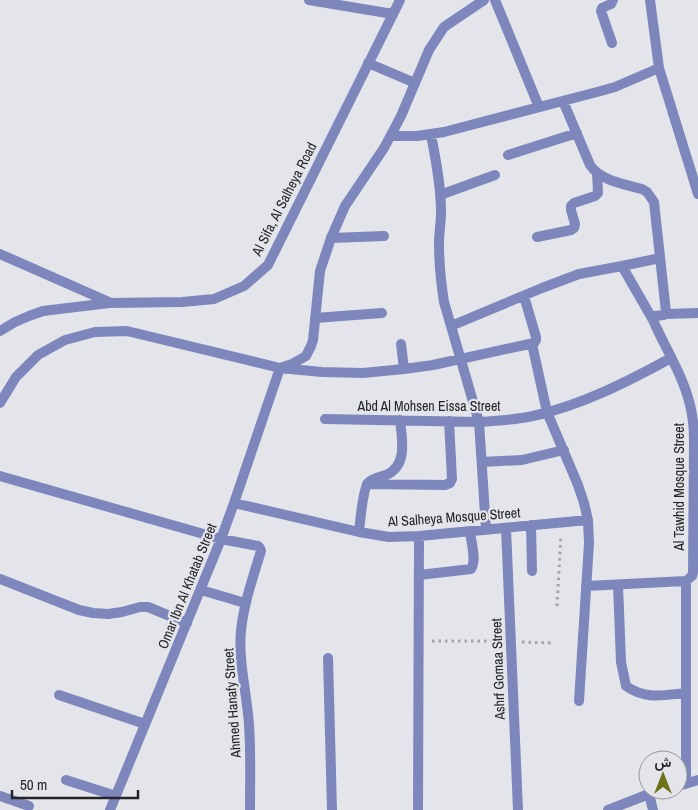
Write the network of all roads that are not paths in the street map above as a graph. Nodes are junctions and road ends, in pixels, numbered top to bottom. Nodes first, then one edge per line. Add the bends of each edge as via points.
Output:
1 (309, 0) edge
2 (400, 0) edge
3 (484, 0) edge
4 (495, 0) edge
5 (613, 0) edge
6 (650, 0) edge
7 (393, 14) junction
8 (612, 43) dead end
9 (368, 63) junction
10 (659, 68) junction
11 (415, 83) junction
12 (563, 101) junction
13 (539, 107) junction
14 (577, 133) junction
15 (431, 134) junction
16 (391, 136) junction
17 (508, 155) dead end
18 (597, 173) junction
19 (695, 173) edge
20 (495, 175) dead end
21 (698, 194) edge
22 (440, 195) junction
23 (384, 236) dead end
24 (537, 237) dead end
25 (330, 238) junction
26 (0, 254) edge
27 (660, 258) junction
28 (622, 266) junction
29 (524, 296) junction
30 (110, 303) junction
31 (698, 312) edge
32 (382, 313) dead end
33 (665, 314) junction
34 (315, 318) junction
35 (653, 320) junction
36 (451, 326) junction
37 (0, 331) edge
38 (401, 344) dead end
39 (532, 344) junction
40 (460, 358) junction
41 (671, 358) junction
42 (280, 368) junction
43 (404, 369) junction
44 (0, 404) edge
45 (547, 412) junction
46 (325, 419) dead end
47 (400, 420) junction
48 (449, 421) junction
49 (479, 422) junction
50 (564, 450) junction
51 (482, 462) junction
52 (0, 476) edge
53 (367, 484) junction
54 (234, 503) junction
55 (588, 520) junction
56 (531, 525) junction
57 (506, 528) junction
58 (486, 529) junction
59 (470, 531) junction
60 (359, 532) junction
61 (419, 536) junction
62 (221, 539) junction
63 (532, 571) dead end
64 (419, 575) junction
65 (0, 579) edge
66 (686, 581) junction
67 (618, 585) junction
68 (586, 586) junction
69 (200, 590) junction
70 (245, 603) junction
71 (187, 623) junction
72 (328, 658) dead end
73 (686, 693) junction
74 (59, 695) dead end
75 (579, 701) dead end
76 (145, 724) junction
77 (684, 750) edge
78 (66, 780) dead end
79 (0, 796) edge
80 (116, 796) junction
81 (638, 798) edge
82 (29, 806) dead end
83 (110, 810) edge
84 (250, 810) edge
85 (332, 810) edge
86 (418, 810) edge
87 (518, 810) edge
88 (608, 810) edge

1 - 7 street
2 - 7 street, Al Sifa, Al Salheya Road
3 - 11 street via 444,27 429,50
4 - 13 street
5 - 8 street via 601,11
6 - 10 street
7 - 9 street, Al Sifa, Al Salheya Road
9 - 11 street
9 - 30 street, Al Sifa, Al Salheya Road via 268,265 244,286 214,299
10 - 12 street via 615,87
10 - 19 street
11 - 16 street
12 - 13 street
12 - 14 street
13 - 15 street
14 - 17 street
14 - 18 street via 590,165
15 - 16 street
15 - 22 street
16 - 25 street via 345,206
18 - 24 street via 597,195 571,206 574,228
18 - 27 street via 642,189 651,196
19 - 21 street
20 - 22 street
22 - 36 street via 440,269
23 - 25 street
25 - 34 street via 320,271
26 - 30 street
27 - 28 street
27 - 33 street
28 - 29 street via 579,274
28 - 35 street, Al Tawhid Mosque Street
29 - 36 street
29 - 39 street via 536,337
30 - 37 street, Al Sifa, Al Salheya Road via 44,311
31 - 33 street
32 - 34 street
33 - 35 street via 655,316
34 - 42 street via 313,340 306,356
35 - 41 street, Al Tawhid Mosque Street
36 - 40 street
38 - 43 street
39 - 40 street
39 - 45 street
40 - 43 street
40 - 49 street
41 - 45 street, Abd Al Mohsen Eissa Street via 598,394
41 - 66 street, Al Tawhid Mosque Street via 685,388 694,422 693,572
42 - 43 street via 363,373
42 - 44 street via 127,331 95,332 65,340 38,355 16,377
42 - 54 street, Omar Ibn Al Khatab Street
45 - 49 street, Abd Al Mohsen Eissa Street
45 - 50 street
46 - 47 street, Abd Al Mohsen Eissa Street
47 - 48 street, Abd Al Mohsen Eissa Street
47 - 53 street via 401,457 396,468
48 - 49 street, Abd Al Mohsen Eissa Street
48 - 53 street via 450,483
49 - 51 street
50 - 51 street via 522,460
50 - 55 street
51 - 58 street
52 - 62 street
53 - 60 street
54 - 60 street, Al Salheya Mosque Street
54 - 62 street, Omar Ibn Al Khatab Street
55 - 56 street, Al Salheya Mosque Street
55 - 68 street
56 - 57 street, Al Salheya Mosque Street
56 - 63 street
57 - 58 street, Al Salheya Mosque Street
57 - 87 street, Ashrf Gomaa Street
58 - 59 street, Al Salheya Mosque Street
59 - 61 street, Al Salheya Mosque Street
59 - 64 street via 474,559 470,570
60 - 61 street, Al Salheya Mosque Street via 389,537
61 - 64 street
62 - 69 street, Omar Ibn Al Khatab Street
62 - 70 street, Ahmed Hanafy Street via 260,548
64 - 86 street
65 - 71 street via 78,610 108,614 148,607
66 - 67 street
66 - 73 street, Al Tawhid Mosque Street
67 - 68 street
67 - 73 street via 621,662 626,686 643,695
68 - 75 street
69 - 70 street
69 - 71 street, Omar Ibn Al Khatab Street
70 - 84 street, Ahmed Hanafy Street via 240,652 249,724
71 - 76 street, Omar Ibn Al Khatab Street
72 - 85 street
73 - 77 street, Al Tawhid Mosque Street
74 - 76 street
76 - 80 street, Omar Ibn Al Khatab Street
78 - 80 street
79 - 82 street
80 - 83 street, Omar Ibn Al Khatab Street
81 - 88 street

